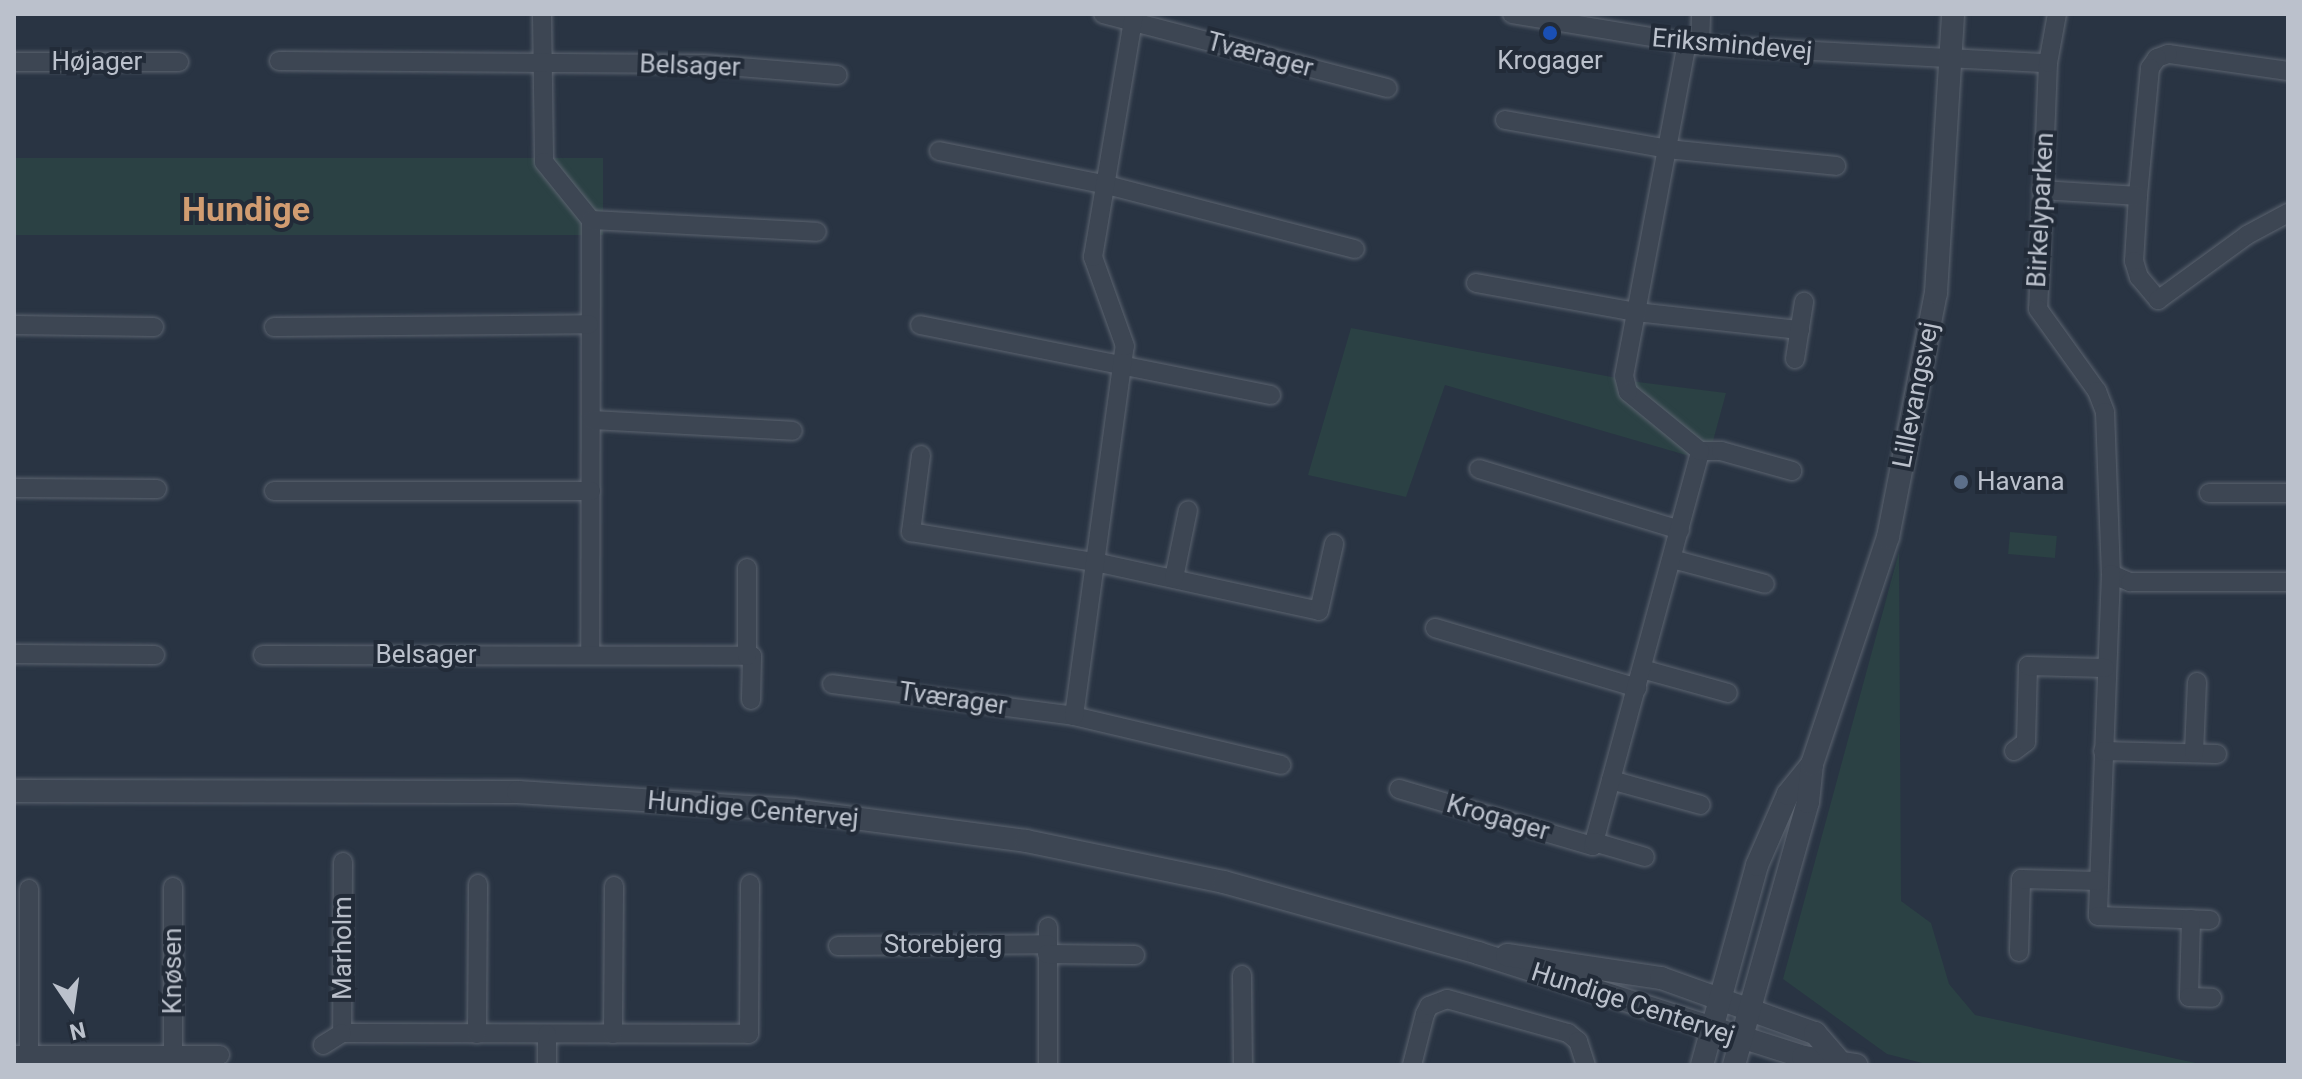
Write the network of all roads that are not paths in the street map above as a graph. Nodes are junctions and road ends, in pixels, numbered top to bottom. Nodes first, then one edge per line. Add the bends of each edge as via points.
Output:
1 (542, 14) edge
2 (1103, 14) edge
3 (1512, 14) edge
4 (1701, 14) edge
5 (1953, 14) edge
6 (2057, 14) edge
7 (1132, 18) edge
8 (1693, 44) junction
9 (1953, 57) junction
10 (279, 61) dead end
11 (14, 62) edge
12 (179, 62) dead end
13 (2048, 63) junction
14 (542, 64) junction
15 (2288, 71) edge
16 (838, 75) dead end
17 (1388, 88) dead end
18 (1505, 120) dead end
19 (1667, 149) junction
20 (939, 151) dead end
21 (1836, 166) dead end
22 (1107, 185) junction
23 (2042, 190) junction
24 (2138, 196) junction
25 (2288, 213) edge
26 (591, 220) junction
27 (817, 232) dead end
28 (1355, 249) dead end
29 (1476, 283) dead end
30 (1804, 302) dead end
31 (1636, 312) junction
32 (589, 324) junction
33 (14, 325) edge
34 (920, 325) dead end
35 (154, 327) dead end
36 (274, 327) dead end
37 (1800, 330) junction
38 (1795, 359) dead end
39 (1123, 363) junction
40 (1271, 395) dead end
41 (592, 420) junction
42 (793, 431) dead end
43 (1700, 451) junction
44 (921, 455) dead end
45 (1479, 469) dead end
46 (1792, 471) dead end
47 (14, 488) edge
48 (157, 489) dead end
49 (274, 491) dead end
50 (591, 491) junction
51 (2209, 493) dead end
52 (2288, 493) edge
53 (1188, 510) dead end
54 (1680, 530) junction
55 (1334, 544) dead end
56 (1672, 559) junction
57 (1095, 562) junction
58 (747, 568) dead end
59 (2111, 574) junction
60 (1174, 578) junction
61 (2288, 582) edge
62 (1765, 584) dead end
63 (1435, 628) dead end
64 (14, 654) edge
65 (590, 654) junction
66 (155, 655) dead end
67 (263, 655) dead end
68 (747, 656) junction
69 (2105, 668) junction
70 (1639, 679) junction
71 (2197, 682) dead end
72 (832, 684) dead end
73 (1728, 693) dead end
74 (751, 700) dead end
75 (1074, 716) junction
76 (2014, 751) dead end
77 (2103, 751) junction
78 (2194, 753) junction
79 (2217, 754) dead end
80 (1812, 764) junction
81 (1281, 765) dead end
82 (1611, 780) junction
83 (1399, 789) dead end
84 (14, 791) edge
85 (1701, 805) dead end
86 (1594, 842) junction
87 (1645, 857) dead end
88 (343, 862) dead end
89 (2099, 881) junction
90 (478, 884) dead end
91 (750, 884) dead end
92 (614, 886) dead end
93 (173, 887) dead end
94 (29, 889) dead end
95 (2191, 919) junction
96 (2210, 920) dead end
97 (1048, 942) junction
98 (838, 946) dead end
99 (2019, 952) dead end
100 (1478, 953) junction
101 (1135, 955) dead end
102 (1242, 975) dead end
103 (1720, 997) junction
104 (2212, 998) dead end
105 (1751, 1008) junction
106 (1712, 1030) junction
107 (342, 1033) junction
108 (477, 1034) junction
109 (547, 1034) junction
110 (613, 1034) junction
111 (1741, 1039) junction
112 (323, 1045) dead end
113 (21, 1055) edge
114 (173, 1055) junction
115 (220, 1055) dead end
116 (1846, 1062) edge
117 (547, 1065) edge
118 (1048, 1065) edge
119 (1243, 1065) edge
120 (1412, 1065) edge
121 (1586, 1065) edge
122 (1702, 1065) edge
123 (1734, 1065) edge

1 - 14 street
2 - 7 street, Tværager
3 - 8 street, Eriksmindevej
4 - 8 street
5 - 9 street, Lillevangsvej
6 - 13 street, Birkelyparken
7 - 17 street, Tværager
7 - 22 street
8 - 9 street, Eriksmindevej
8 - 19 street
9 - 13 street
9 - 80 street, Lillevangsvej via 1936,293 1888,537
10 - 14 street, Belsager
11 - 12 street, Højager
13 - 23 street, Birkelyparken
14 - 16 street, Belsager via 703,64
14 - 26 street via 544,162
15 - 24 street via 2168,54 2157,58 2150,68
18 - 19 street
19 - 21 street
19 - 31 street
20 - 22 street
22 - 28 street
22 - 39 street via 1093,257 1123,336
23 - 24 street
23 - 59 street, Birkelyparken via 2038,309 2097,391 2105,412
24 - 25 street via 2134,261 2139,277 2158,300 2247,235
26 - 27 street
26 - 32 street
29 - 31 street
30 - 37 street
31 - 37 street
31 - 43 street via 1624,376 1628,392
32 - 36 street
32 - 41 street
33 - 35 street
34 - 39 street
37 - 38 street
39 - 40 street
39 - 57 street
41 - 42 street
41 - 50 street
43 - 46 street via 1721,451
43 - 54 street
44 - 57 street via 911,532
45 - 54 street
47 - 48 street
49 - 50 street
50 - 65 street
51 - 52 street
53 - 60 street
54 - 56 street
55 - 60 street via 1319,611
56 - 62 street
56 - 70 street
57 - 60 street
57 - 75 street
58 - 68 street
59 - 61 street via 2130,582
59 - 69 street, Birkelyparken
63 - 70 street
64 - 66 street
65 - 67 street, Belsager
65 - 68 street, Belsager
68 - 74 street via 752,656
69 - 76 street via 2028,666 2026,742
69 - 77 street, Birkelyparken
70 - 73 street
70 - 82 street
71 - 78 street
72 - 75 street, Tværager
75 - 81 street, Tværager
77 - 78 street
77 - 89 street, Birkelyparken
78 - 79 street
80 - 103 street, Lillevangsvej via 1788,794 1757,865
80 - 105 street, Lillevangsvej via 1808,802
82 - 85 street
82 - 86 street
83 - 86 street, Krogager
84 - 100 street, Hundige Centervej via 518,792 794,810 1026,841 1209,878
86 - 87 street, Krogager
88 - 107 street, Marholm
89 - 95 street, Birkelyparken via 2098,916
89 - 99 street via 2021,879
90 - 108 street
91 - 110 street, Marholm via 757,1040
92 - 110 street
93 - 114 street, Knøsen
94 - 113 street
95 - 96 street, Birkelyparken
95 - 104 street via 2189,997
97 - 98 street, Storebjerg
97 - 101 street, Storebjerg
97 - 118 street
100 - 103 street, Hundige Centervej via 1626,971
100 - 106 street, Hundige Centervej
102 - 119 street
103 - 105 street, Hundige Centervej
103 - 106 street, Lillevangsvej
105 - 111 street, Lillevangsvej
105 - 116 street, Hundige Centervej via 1815,1033
106 - 111 street, Hundige Centervej
106 - 122 street, Lillevangsvej
107 - 108 street, Marholm
107 - 112 street, Marholm
108 - 109 street, Marholm
109 - 110 street, Marholm
109 - 117 street
111 - 116 street, Hundige Centervej via 1803,1057
111 - 123 street, Lillevangsvej
113 - 114 street
114 - 115 street
120 - 121 street via 1429,1006 1447,999 1568,1033 1578,1041

